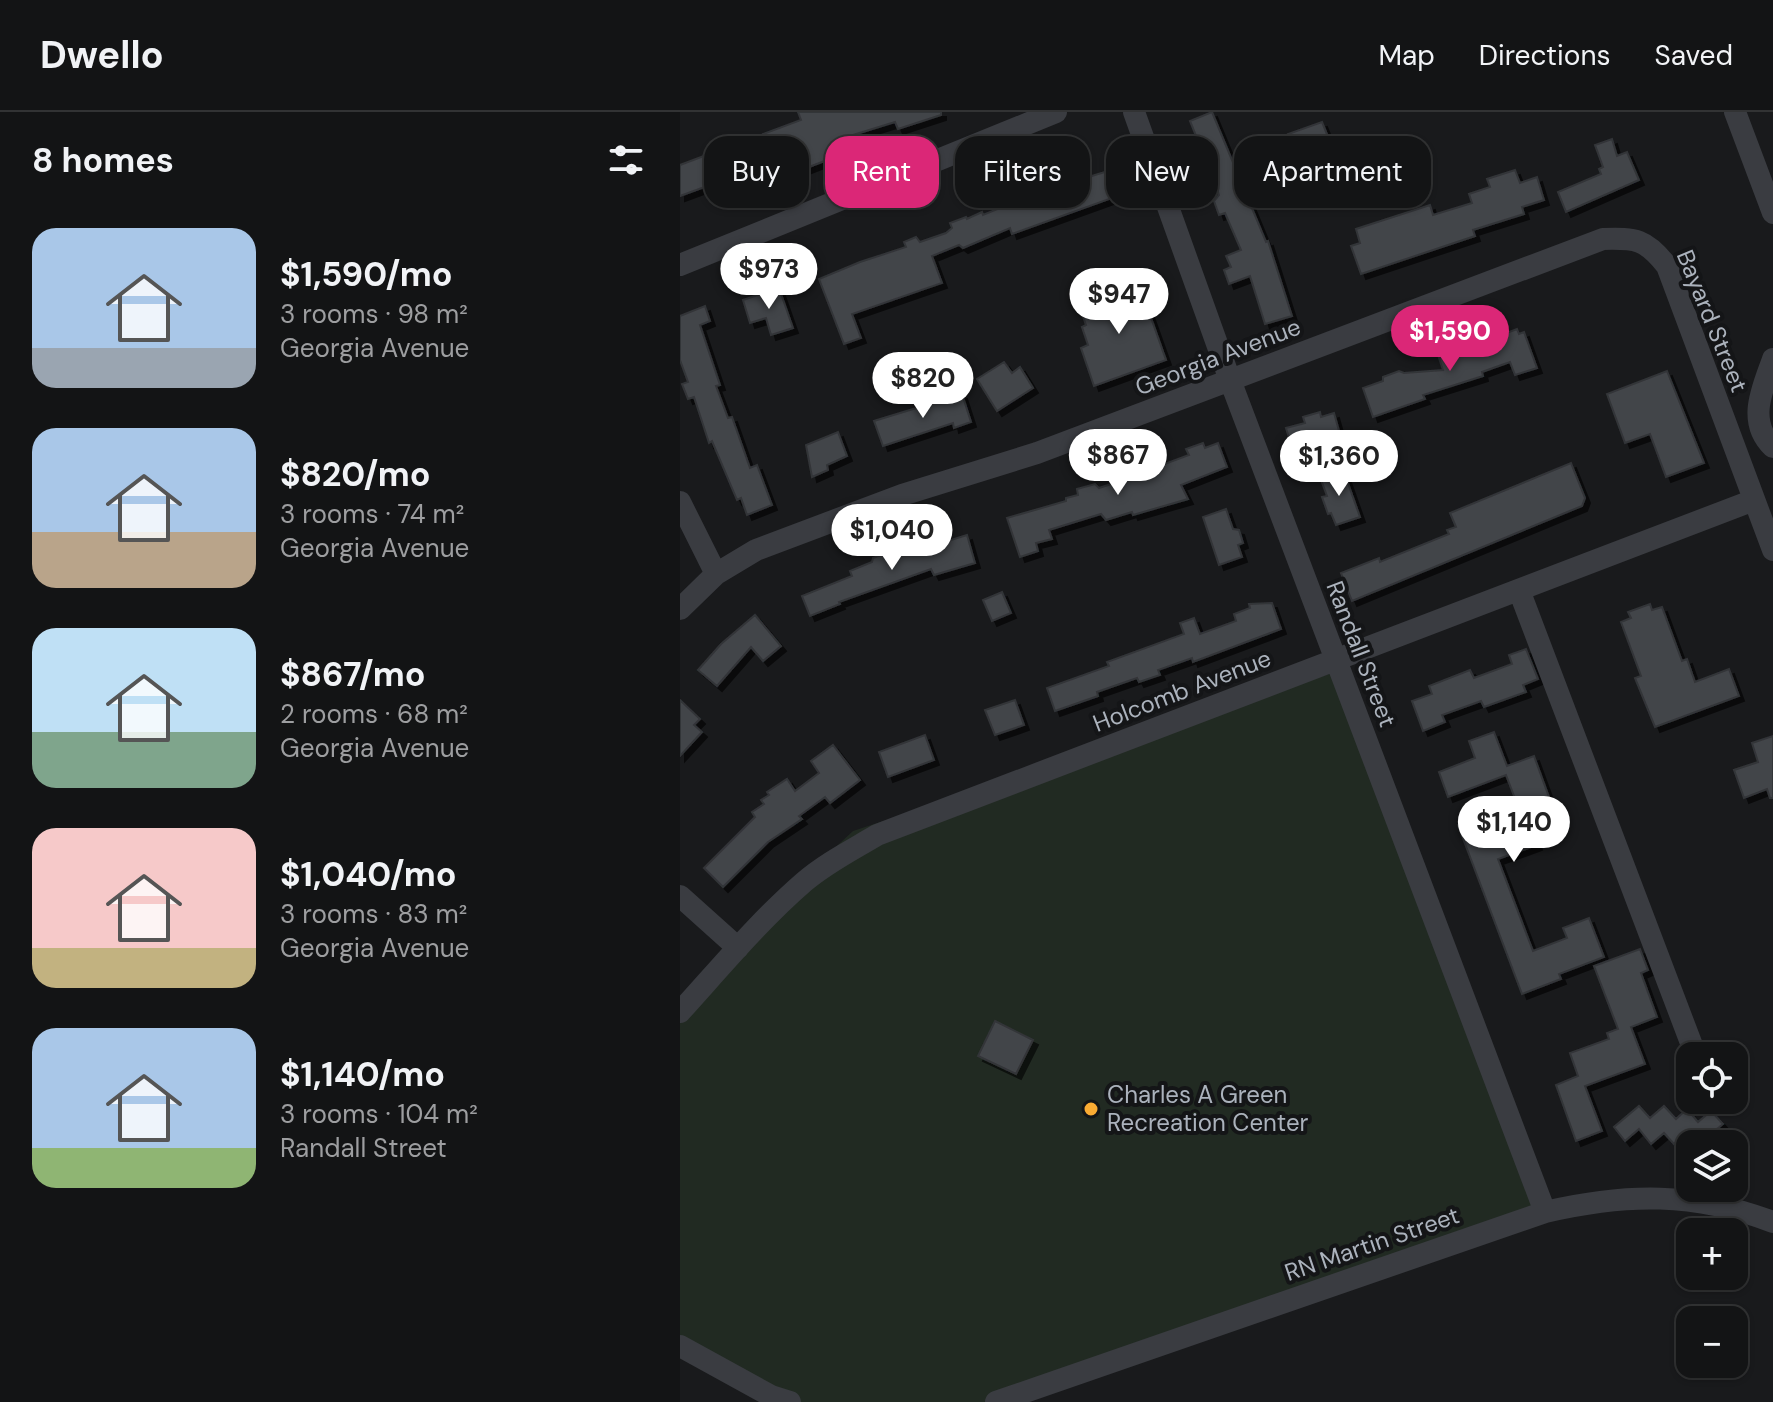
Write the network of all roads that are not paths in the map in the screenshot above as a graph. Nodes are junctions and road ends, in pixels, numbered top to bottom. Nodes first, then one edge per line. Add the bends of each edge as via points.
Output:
1 (1056, 112) edge
2 (1134, 112) edge
3 (1735, 112) edge
4 (1773, 213) edge
5 (1653, 248) joint
6 (680, 265) edge
7 (1773, 359) edge
8 (1230, 380) junction
9 (1773, 447) edge
10 (1754, 500) junction
11 (680, 502) edge
12 (1773, 550) edge
13 (716, 574) junction
14 (1519, 590) junction
15 (680, 609) edge
16 (1335, 660) junction
17 (680, 896) edge
18 (738, 948) junction
19 (680, 1012) edge
20 (1691, 1042) edge
21 (1545, 1212) junction
22 (1773, 1222) edge
23 (680, 1346) edge
24 (790, 1402) edge
25 (996, 1402) edge

1 - 6 street
2 - 8 street, Randall Street
3 - 4 street
5 - 8 street, Georgia Avenue via 1632,238 1603,239
5 - 10 street, Bayard Street via 1667,266
7 - 9 street, Bayard Street via 1757,405 1759,423
8 - 13 street, Georgia Avenue via 756,550
8 - 16 street, Randall Street
10 - 12 street, Bayard Street
10 - 14 street, Holcomb Avenue
11 - 13 street
13 - 15 street, Georgia Avenue
14 - 16 street, Holcomb Avenue
14 - 20 street
16 - 18 street, Holcomb Avenue via 877,835 804,882
16 - 21 street, Randall Street
17 - 18 street
18 - 19 street, Holcomb Avenue
21 - 22 street, RN Martin Street via 1643,1197 1722,1205
21 - 25 street, RN Martin Street
23 - 24 street

